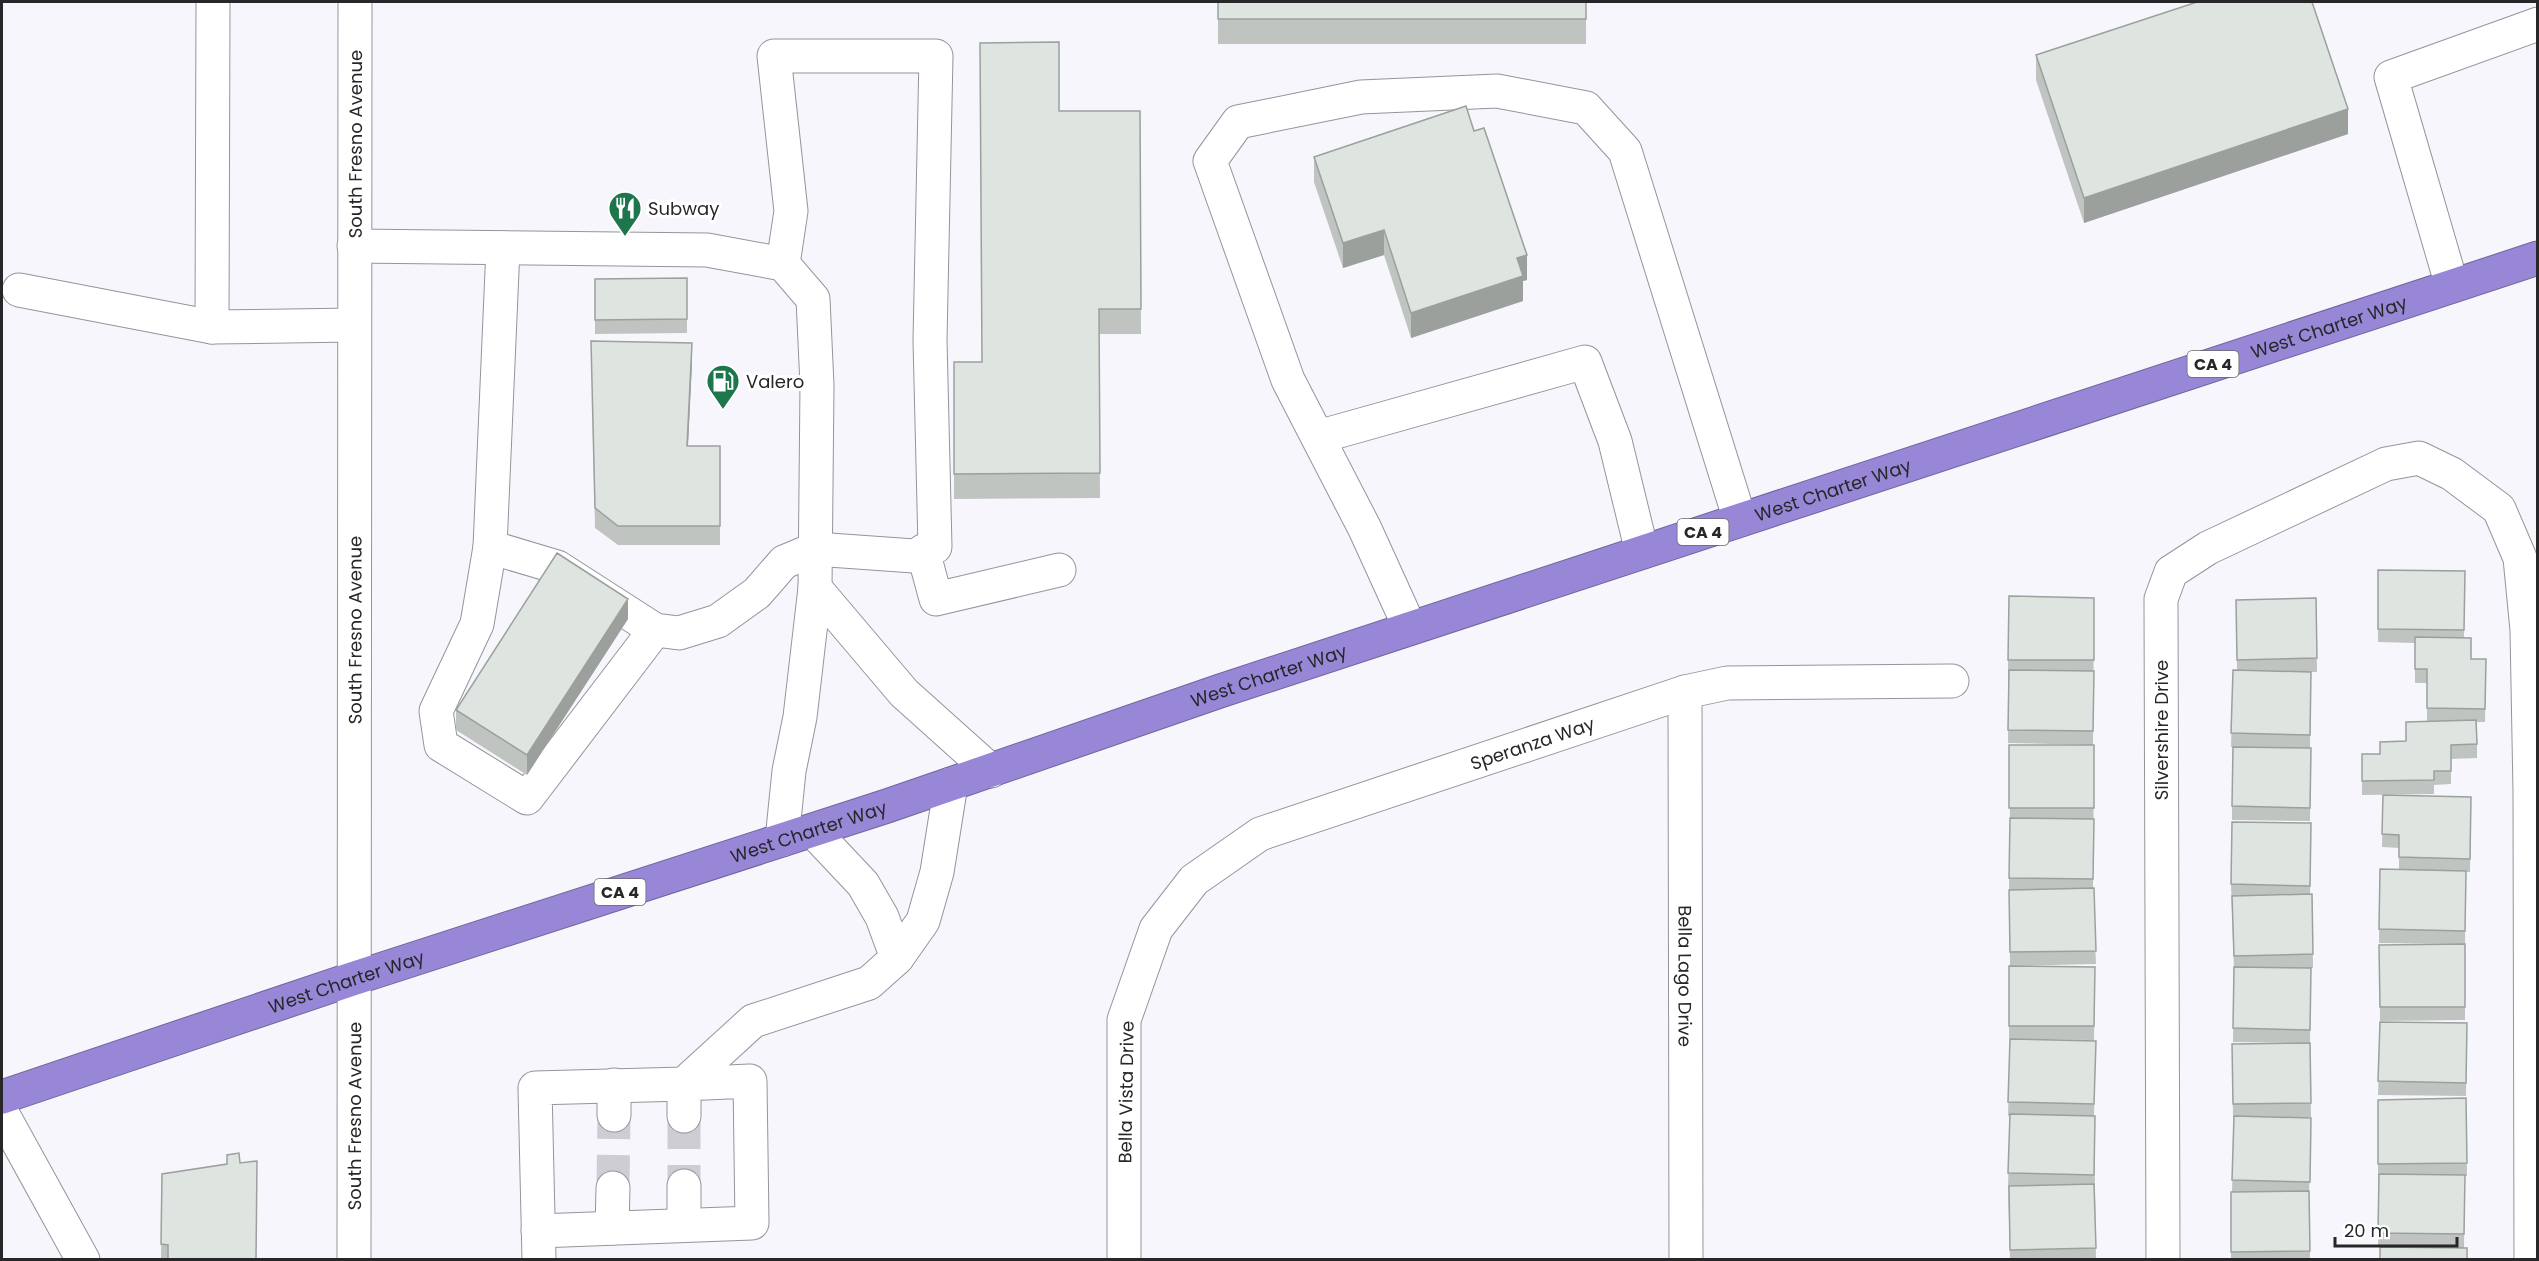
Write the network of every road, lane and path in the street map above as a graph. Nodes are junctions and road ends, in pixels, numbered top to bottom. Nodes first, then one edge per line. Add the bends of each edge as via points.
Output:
1 (213, 2) edge
2 (355, 2) edge
3 (2538, 24) edge
4 (354, 246) junction
5 (503, 248) junction
6 (2538, 258) edge
7 (783, 264) junction
8 (2452, 286) junction
9 (19, 290) dead end
10 (354, 325) junction
11 (212, 327) junction
12 (1318, 437) junction
13 (1740, 520) junction
14 (490, 547) junction
15 (815, 549) junction
16 (923, 552) junction
17 (1642, 552) junction
18 (1059, 570) dead end
19 (815, 588) junction
20 (1410, 628) junction
21 (656, 630) junction
22 (1952, 681) dead end
23 (1685, 692) junction
24 (991, 771) junction
25 (951, 784) junction
26 (2534, 792) edge
27 (813, 831) junction
28 (782, 840) junction
29 (1156, 929) joint
30 (897, 958) junction
31 (352, 979) junction
32 (684, 1084) junction
33 (2535, 1093) edge
34 (2, 1097) edge
35 (2, 1113) edge
36 (684, 1116) tunnel mouth
37 (684, 1186) tunnel mouth
38 (613, 1188) tunnel mouth
39 (684, 1226) junction
40 (612, 1228) junction
41 (539, 1245) edge
42 (83, 1260) edge
43 (354, 1260) edge
44 (1124, 1260) edge
45 (1686, 1260) edge
46 (2163, 1260) edge
47 (2531, 1260) edge

1 - 11 street
2 - 4 street, South Fresno Avenue
3 - 8 street via 2391,77
4 - 5 street
4 - 10 street, South Fresno Avenue
5 - 7 street via 707,250
5 - 14 street
6 - 8 highway, West Charter Way / CA 4
7 - 15 street via 813,299 818,385
7 - 16 street via 791,211 774,56 936,56 930,340 935,547
8 - 13 highway, West Charter Way / CA 4
9 - 11 street
10 - 11 street
10 - 31 street, South Fresno Avenue
12 - 13 street via 1288,380 1210,161 1238,122 1361,97 1497,91 1586,108 1624,151
12 - 17 street via 1585,362 1615,441
12 - 20 street
13 - 17 highway, West Charter Way / CA 4
14 - 21 street via 557,567
14 - 21 street via 477,624 436,711 441,745 527,798
15 - 16 street via 914,555
15 - 19 street
15 - 21 street via 784,562 757,592 718,621 680,633
16 - 18 street via 936,598
17 - 20 highway, West Charter Way / CA 4
19 - 24 street via 904,693
19 - 28 street
20 - 24 highway, West Charter Way / CA 4
22 - 23 street, Speranza Way via 1727,683
23 - 29 street, Speranza Way via 1260,834 1194,880
23 - 45 street, Bella Lago Drive
24 - 25 highway, West Charter Way / CA 4
25 - 27 highway, West Charter Way / CA 4
25 - 30 street via 937,872 923,921
26 - 33 street
26 - 46 street, Silvershire Drive via 2520,558 2499,509 2452,474 2420,458 2386,464 2208,548 2171,572 2161,599
27 - 28 highway, West Charter Way / CA 4
27 - 30 street via 863,884 882,917
28 - 31 highway, West Charter Way / CA 4
29 - 44 street, Bella Vista Drive via 1124,1020
30 - 32 street via 869,983 753,1021
31 - 34 highway, West Charter Way / CA 4
31 - 43 street, South Fresno Avenue
32 - 36 street
32 - 39 street via 750,1081 752,1223
32 - 41 street via 614,1100 535,1088
33 - 47 street
35 - 42 street
37 - 39 street
38 - 40 street
39 - 40 street
40 - 41 street

